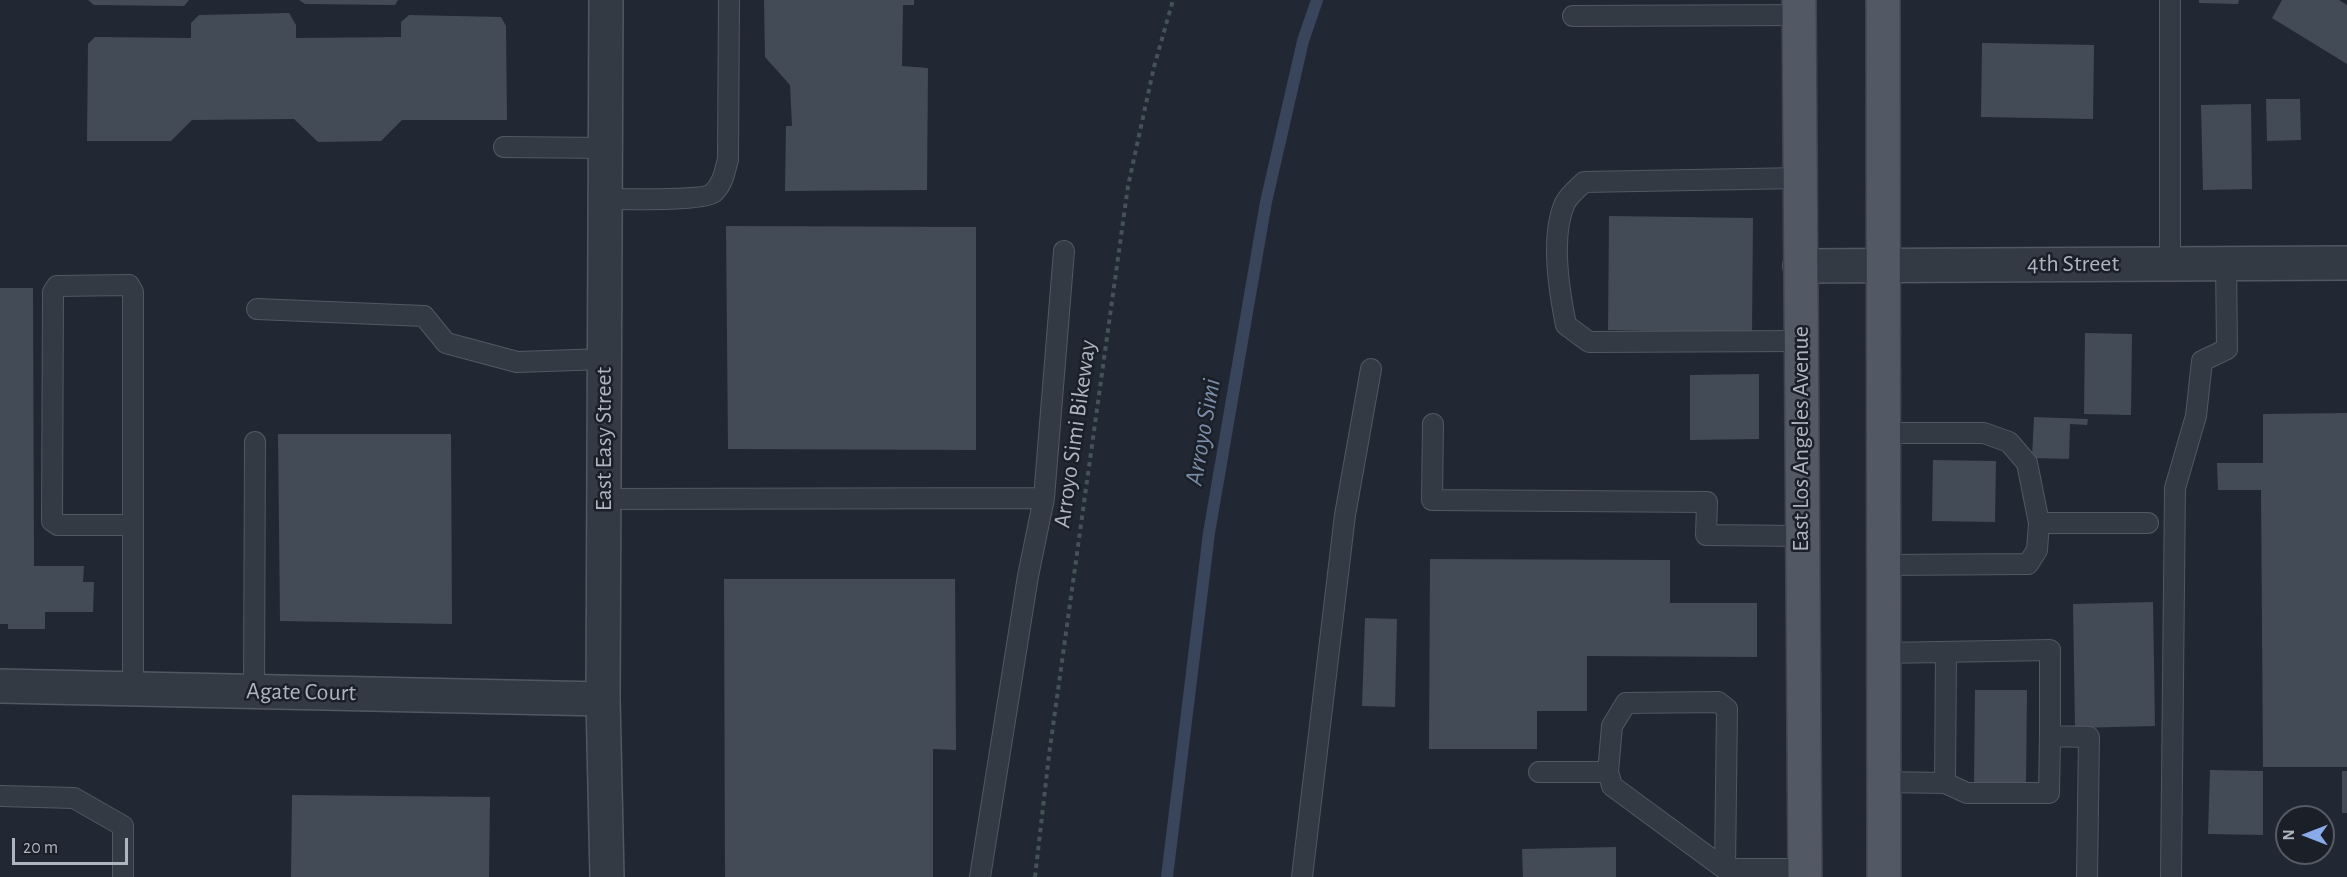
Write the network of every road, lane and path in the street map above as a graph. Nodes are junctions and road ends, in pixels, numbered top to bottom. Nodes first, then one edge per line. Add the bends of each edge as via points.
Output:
1 (606, 0) edge
2 (729, 0) edge
3 (1173, 0) edge
4 (1883, 0) edge
5 (2170, 0) edge
6 (1799, 8) edge
7 (1573, 16) dead end
8 (504, 147) dead end
9 (606, 148) junction
10 (1800, 178) junction
11 (605, 199) junction
12 (1064, 251) dead end
13 (2347, 263) edge
14 (2170, 264) junction
15 (2226, 264) junction
16 (1800, 266) junction
17 (1883, 266) junction
18 (257, 309) dead end
19 (1801, 341) junction
20 (605, 359) junction
21 (1371, 369) dead end
22 (1433, 424) dead end
23 (1883, 434) junction
24 (255, 442) dead end
25 (1044, 498) junction
26 (604, 499) junction
27 (2039, 523) junction
28 (2148, 523) dead end
29 (133, 525) junction
30 (1802, 536) junction
31 (1883, 565) junction
32 (1946, 652) junction
33 (1884, 653) junction
34 (0, 686) edge
35 (133, 688) junction
36 (254, 690) junction
37 (603, 699) junction
38 (2050, 736) junction
39 (1539, 772) dead end
40 (1608, 772) junction
41 (1883, 782) junction
42 (1945, 783) junction
43 (0, 796) edge
44 (1725, 869) junction
45 (1805, 873) edge
46 (123, 877) edge
47 (607, 877) edge
48 (980, 877) edge
49 (1035, 877) edge
50 (1302, 877) edge
51 (1884, 877) edge
52 (2088, 877) edge
53 (2171, 877) edge

1 - 9 street, East Easy Street
2 - 11 lane via 728,159 721,183 711,195 696,198
3 - 49 path, Arroyo Simi Bikeway via 1128,186
4 - 17 main road
5 - 14 lane
6 - 7 lane
6 - 10 main road, East Los Angeles Avenue
8 - 9 lane
9 - 11 street, East Easy Street
10 - 16 main road, East Los Angeles Avenue
10 - 19 lane via 1584,182 1566,201 1558,224 1557,284 1566,325 1588,342
11 - 20 street, East Easy Street
12 - 25 lane
13 - 15 street, 4th Street
14 - 15 street, 4th Street
14 - 17 street, 4th Street
15 - 53 lane via 2227,349 2202,361 2196,416 2175,488
16 - 17 street, 4th Street
16 - 19 main road, East Los Angeles Avenue
17 - 23 main road
18 - 20 lane via 424,316 446,343 517,362
19 - 30 main road, East Los Angeles Avenue
20 - 26 street, East Easy Street
21 - 50 lane via 1345,515
22 - 30 lane via 1432,500 1707,502 1706,535
23 - 27 lane via 1984,434 2009,442 2027,463
23 - 31 main road
24 - 36 lane
25 - 26 lane
25 - 48 lane
26 - 37 street, East Easy Street
27 - 28 lane
27 - 31 lane via 2037,550 2028,564
29 - 29 lane via 133,292 129,285 57,286 53,292 52,520 58,525
29 - 35 lane
30 - 45 main road, East Los Angeles Avenue
31 - 33 main road
32 - 33 lane
32 - 38 lane via 2050,650
32 - 42 lane
33 - 41 main road
34 - 35 street, Agate Court
35 - 36 street, Agate Court
36 - 37 street, Agate Court
37 - 47 street, East Easy Street
38 - 42 lane via 2049,794 1967,793
38 - 52 lane via 2089,737
39 - 40 lane
40 - 44 lane via 1612,786
40 - 44 lane via 1612,726 1626,703 1718,702 1727,709
41 - 42 lane
41 - 51 main road
43 - 46 lane via 74,798 123,826
44 - 45 lane

